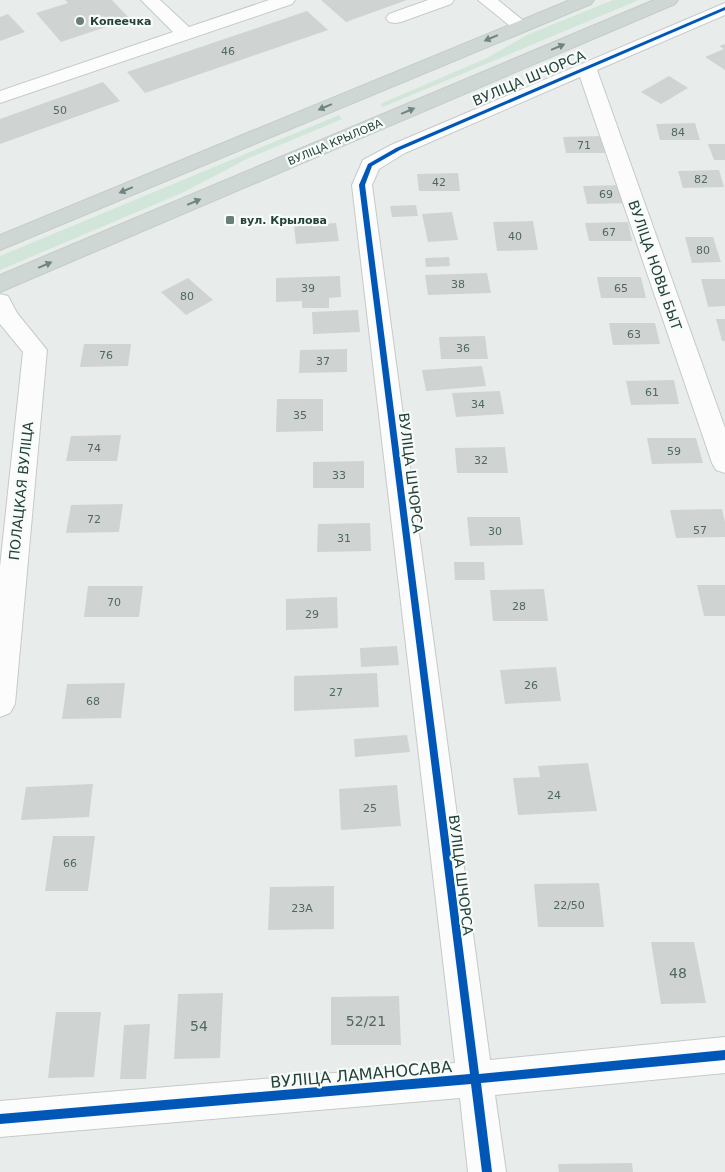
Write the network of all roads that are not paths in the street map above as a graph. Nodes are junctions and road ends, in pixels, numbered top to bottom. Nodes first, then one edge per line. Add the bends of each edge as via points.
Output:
1 (150, 0) edge
2 (286, 0) edge
3 (445, 0) edge
4 (487, 0) edge
5 (585, 0) edge
6 (669, 0) edge
7 (725, 8) edge
8 (395, 18) dead end
9 (521, 26) junction
10 (186, 34) junction
11 (586, 67) junction
12 (0, 97) edge
13 (348, 98) junction
14 (374, 125) junction
15 (0, 243) edge
16 (0, 284) edge
17 (2, 313) edge
18 (725, 463) edge
19 (0, 704) edge
20 (725, 1055) edge
21 (474, 1079) junction
22 (0, 1118) edge
23 (487, 1172) edge

1 - 10 street
2 - 10 street
3 - 8 street
4 - 9 street
5 - 9 main road
14 -> 6 main road, ВУЛІЦА КРЫЛОВА
7 - 11 street, ВУЛІЦА ШЧОРСА
9 -> 13 main road
10 - 12 street
11 - 18 street, ВУЛІЦА НОВЫ БЫТ
11 - 21 street, ВУЛІЦА ШЧОРСА via 398,149 370,165 362,185
13 - 14 main road
13 -> 15 main road
16 -> 14 main road, ВУЛІЦА КРЫЛОВА
17 - 19 street, ПОЛАЦКАЯ ВУЛІЦА via 35,350
20 - 21 street, ВУЛІЦА ЛАМАНОСАВА
21 - 22 street, ВУЛІЦА ЛАМАНОСАВА
21 - 23 street, ВУЛІЦА ШЧОРСА

